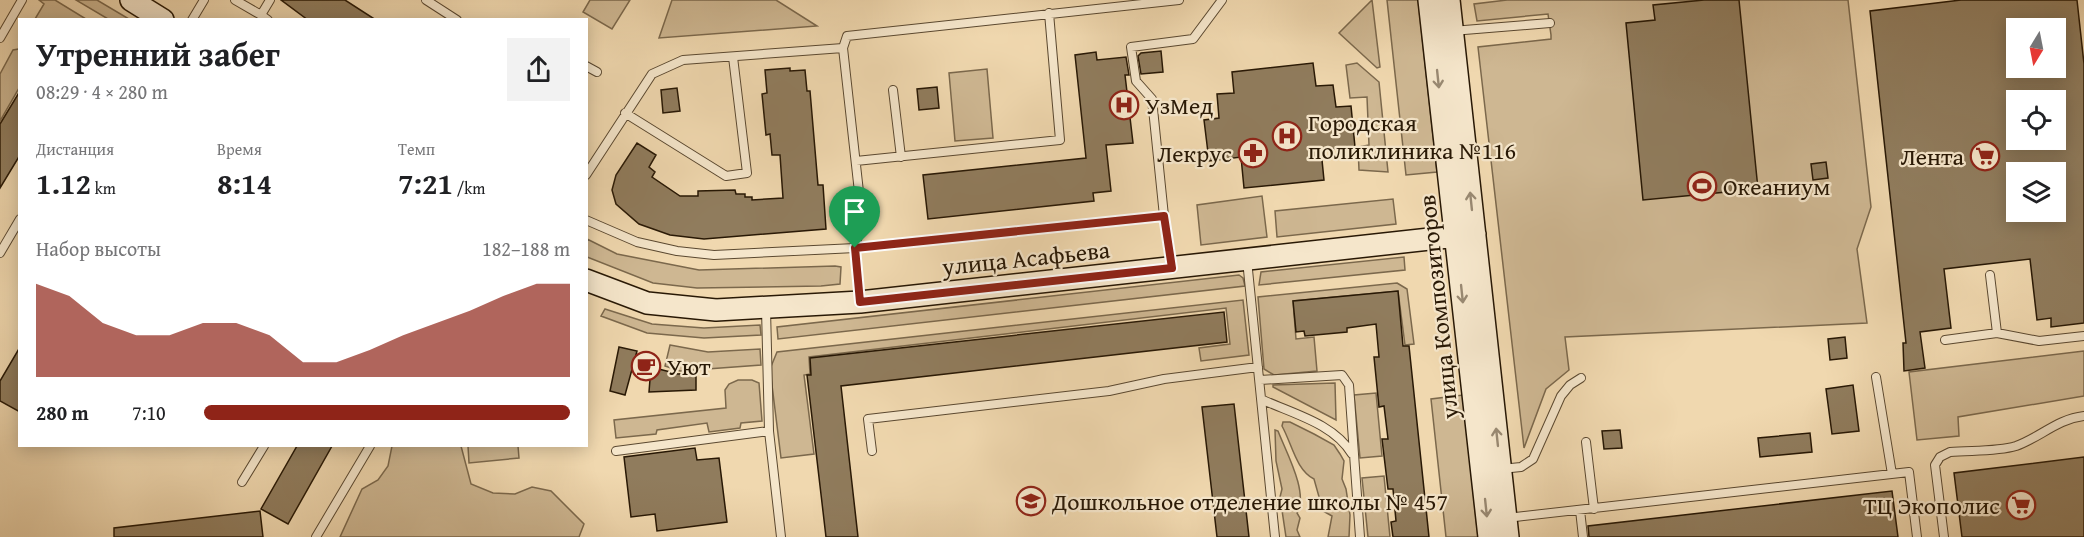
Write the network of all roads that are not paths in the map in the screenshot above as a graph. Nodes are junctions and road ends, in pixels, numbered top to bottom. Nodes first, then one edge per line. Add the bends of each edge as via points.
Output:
1 (22, 0) edge
2 (131, 0) edge
3 (204, 0) edge
4 (235, 0) edge
5 (270, 0) edge
6 (426, 0) edge
7 (1179, 0) edge
8 (1222, 0) edge
9 (1430, 0) edge
10 (1449, 0) edge
11 (1049, 13) junction
12 (265, 17) edge
13 (160, 18) edge
14 (193, 18) edge
15 (454, 18) edge
16 (1550, 23) dead end
17 (3, 25) edge
18 (1443, 32) junction
19 (0, 38) edge
20 (843, 48) junction
21 (733, 57) junction
22 (588, 67) edge
23 (597, 72) dead end
24 (893, 90) dead end
25 (625, 113) junction
26 (901, 157) junction
27 (856, 161) junction
28 (588, 172) edge
29 (1164, 216) junction
30 (588, 221) edge
31 (18, 222) edge
32 (1465, 235) junction
33 (855, 248) junction
34 (0, 253) edge
35 (1247, 259) junction
36 (1172, 268) junction
37 (1990, 275) dead end
38 (588, 281) edge
39 (860, 302) junction
40 (766, 308) junction
41 (1997, 333) junction
42 (2084, 336) edge
43 (1945, 340) dead end
44 (1258, 367) junction
45 (1876, 376) dead end
46 (1581, 378) dead end
47 (1260, 380) junction
48 (1263, 400) junction
49 (2084, 416) edge
50 (769, 431) junction
51 (1586, 442) dead end
52 (263, 447) edge
53 (369, 447) edge
54 (616, 451) dead end
55 (872, 452) dead end
56 (1353, 455) junction
57 (1491, 470) junction
58 (1892, 474) junction
59 (242, 482) dead end
60 (1594, 509) junction
61 (1580, 510) junction
62 (1507, 528) edge
63 (316, 537) edge
64 (782, 537) edge
65 (1275, 537) edge
66 (1360, 537) edge
67 (1489, 537) edge
68 (1583, 537) edge
69 (1917, 537) edge
70 (1944, 537) edge

1 - 17 lane
2 - 13 street
3 - 14 lane
4 - 12 lane
5 - 12 lane
6 - 15 lane
7 - 11 lane
8 - 29 lane via 1193,39 1131,47 1136,81 1152,99
9 - 18 street, улица Композиторов
10 - 18 street, улица Композиторов
11 - 20 lane via 847,36
11 - 26 lane via 1060,140
16 - 18 lane
17 - 19 lane
18 - 32 street, улица Композиторов
20 - 21 lane
20 - 27 lane
21 - 25 lane via 683,60 652,74
21 - 25 lane via 747,173 726,176
22 - 23 lane
24 - 26 lane
25 - 28 lane
26 - 27 lane
27 - 33 lane via 862,219
29 - 33 lane
29 - 36 lane
30 - 33 lane via 637,242 705,254
31 - 34 lane
32 - 35 street, улица Асафьева
32 - 57 street, улица Композиторов
33 - 39 lane
35 - 36 street, улица Асафьева
35 - 44 lane
36 - 39 street, улица Асафьева
37 - 41 lane
38 - 40 street, улица Асафьева via 647,303 716,310
39 - 40 street, улица Асафьева
40 - 50 lane
41 - 42 lane via 2039,341
41 - 43 lane
44 - 47 lane
44 - 55 lane via 1164,379 1108,391 867,419
45 - 58 lane
46 - 57 lane via 1561,396 1533,459 1521,467
47 - 48 lane
47 - 56 lane via 1342,375 1349,385
48 - 56 lane via 1321,426 1344,441
48 - 65 lane
49 - 70 lane via 2068,417 2014,446 1950,452 1940,457 1935,465
50 - 54 lane
50 - 64 lane
51 - 60 lane
52 - 59 lane
53 - 63 lane
56 - 66 lane
57 - 62 street, улица Композиторов
57 -> 67 street, улица Композиторов
58 - 60 lane
58 - 69 lane via 1909,472
60 - 61 lane
61 - 62 lane
61 - 68 lane

